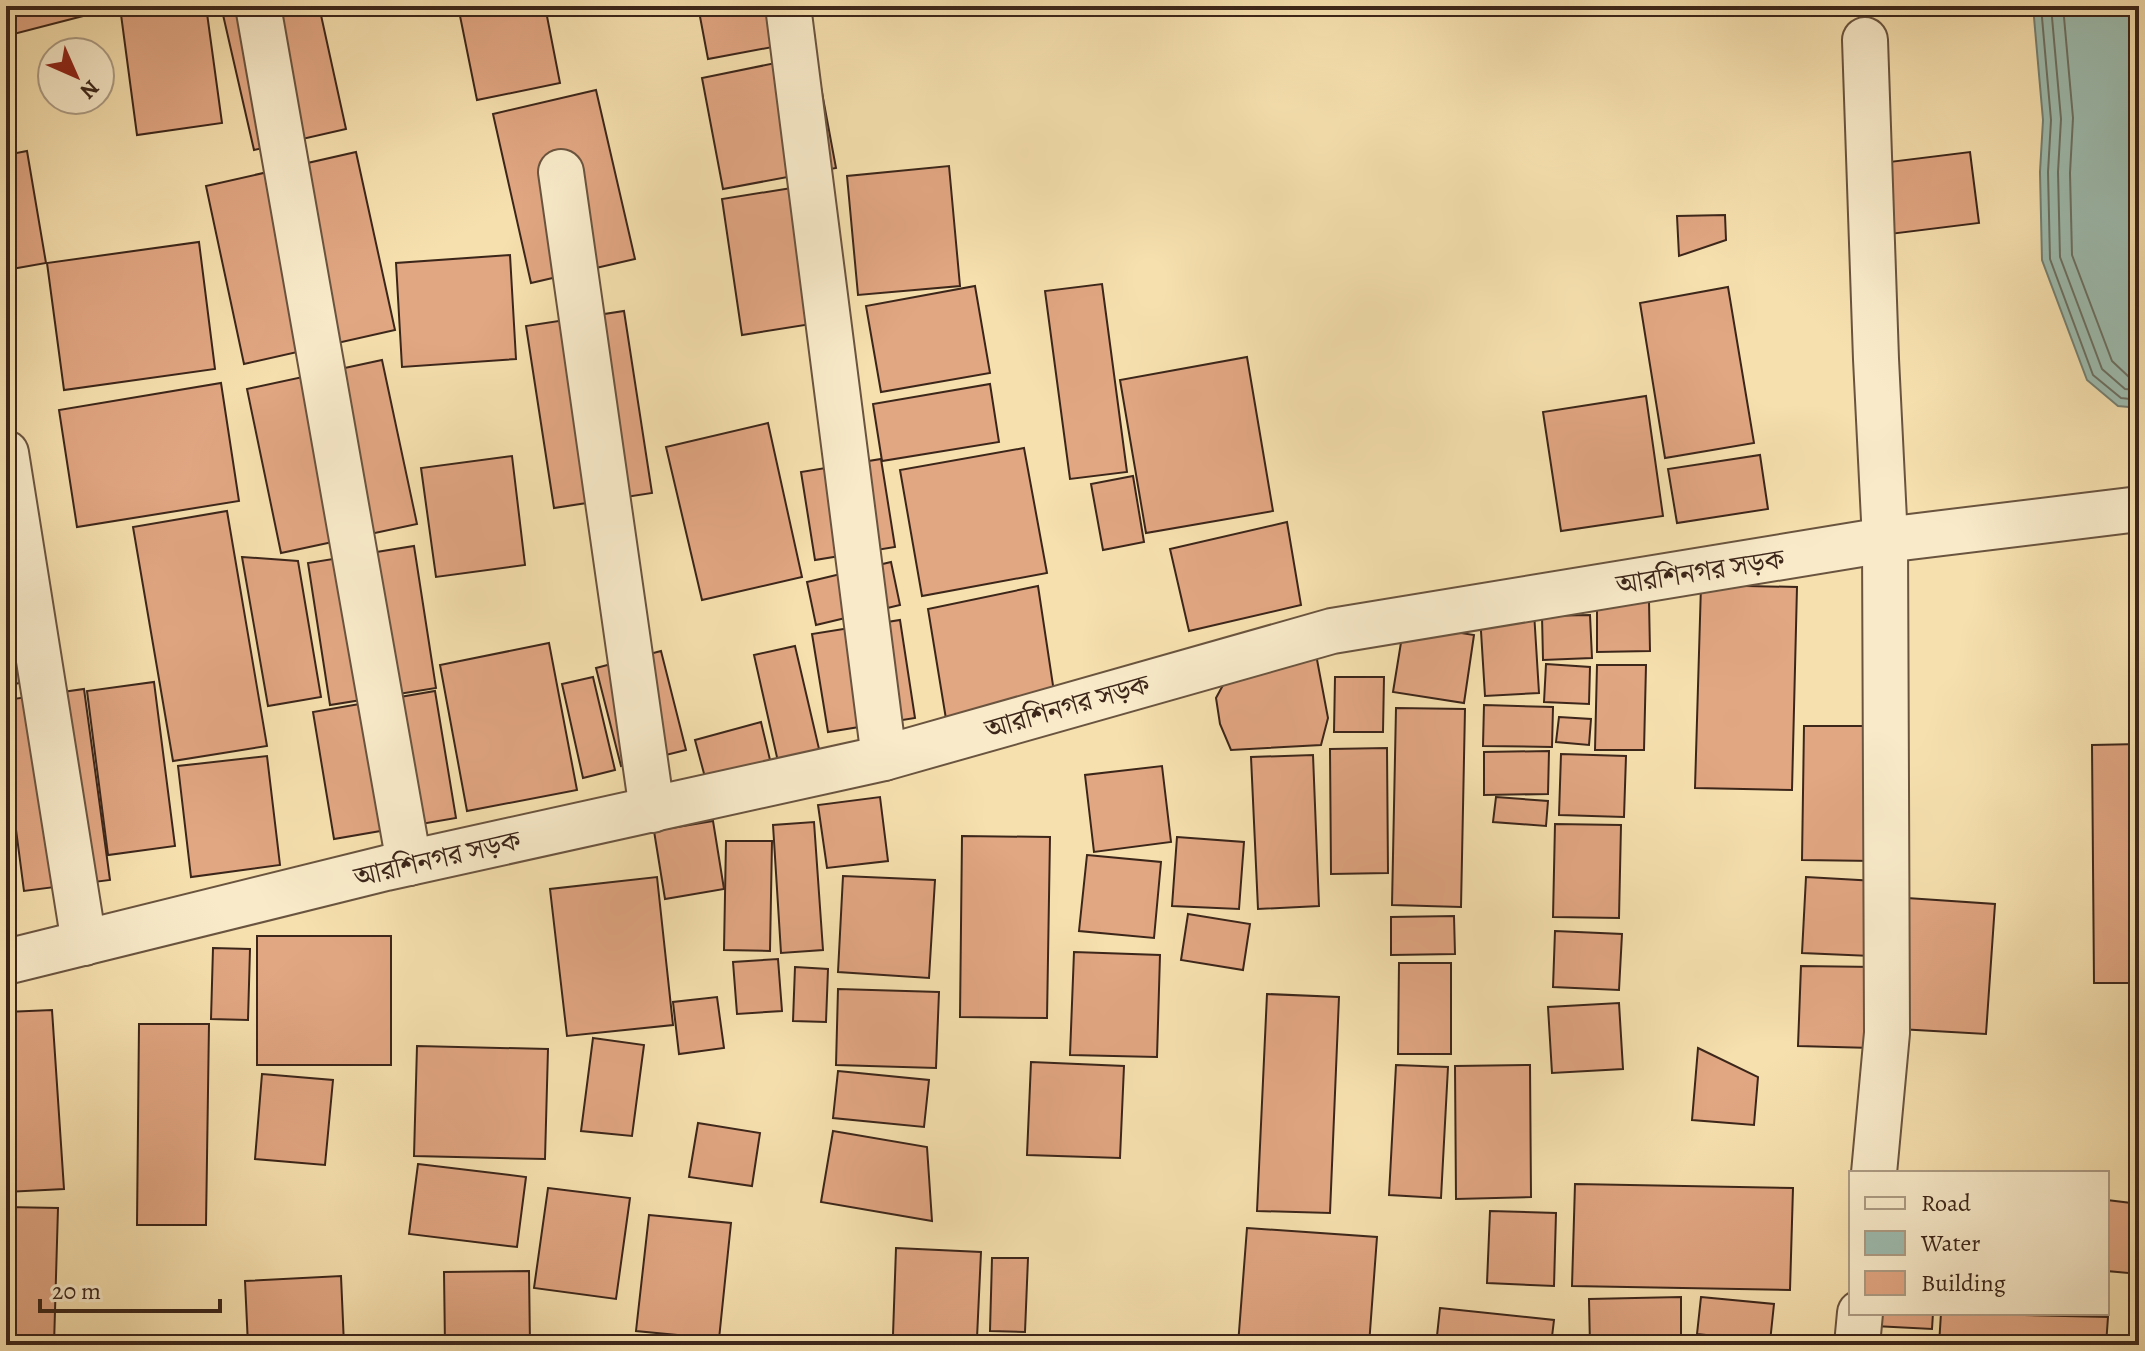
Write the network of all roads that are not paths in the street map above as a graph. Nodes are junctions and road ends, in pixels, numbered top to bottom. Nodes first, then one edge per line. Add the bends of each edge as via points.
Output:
1 (258, 6) edge
2 (788, 6) edge
3 (1865, 40) dead end
4 (561, 172) dead end
5 (6, 453) edge
6 (2139, 509) edge
7 (1885, 540) junction
8 (884, 758) junction
9 (652, 810) junction
10 (409, 863) junction
11 (84, 943) junction
12 (6, 962) edge
13 (1874, 1171) edge
14 (1860, 1315) edge
15 (1857, 1345) edge

1 - 10 street
2 - 8 street
3 - 7 street
4 - 9 street
5 - 11 street
6 - 7 street, আরশিনগর সড়ক
7 - 8 street, আরশিনগর সড়ক via 1332,631
7 - 13 street via 1887,1033
8 - 9 street, আরশিনগর সড়ক
9 - 10 street, আরশিনগর সড়ক
10 - 11 street, আরশিনগর সড়ক
11 - 12 street, আরশিনগর সড়ক
14 - 15 street

